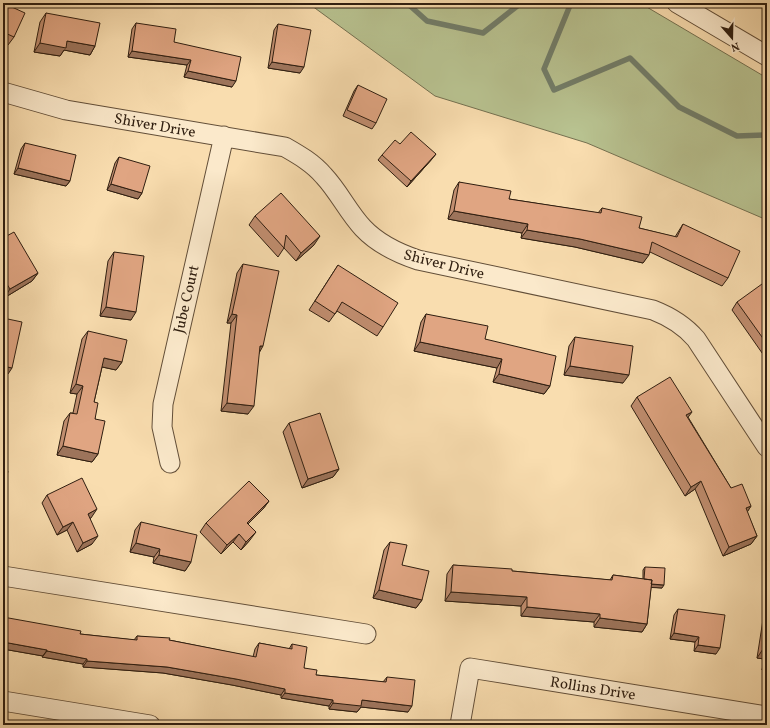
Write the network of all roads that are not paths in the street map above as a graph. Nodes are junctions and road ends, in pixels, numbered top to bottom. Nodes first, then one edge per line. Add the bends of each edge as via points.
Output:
1 (678, 3) edge
2 (767, 56) edge
3 (3, 92) edge
4 (224, 136) junction
5 (767, 446) edge
6 (170, 463) dead end
7 (3, 576) edge
8 (366, 634) dead end
9 (3, 701) edge
10 (767, 716) edge
11 (461, 722) edge
12 (150, 725) edge

1 - 2 street
3 - 4 street, Shiver Drive via 66,110
4 - 5 street, Shiver Drive via 285,147 300,155 325,176 363,228 400,254 653,310 668,316 681,324 696,339
4 - 6 street, Jube Court via 163,404 162,427
7 - 8 street
9 - 12 street
10 - 11 street, Rollins Drive via 470,668

